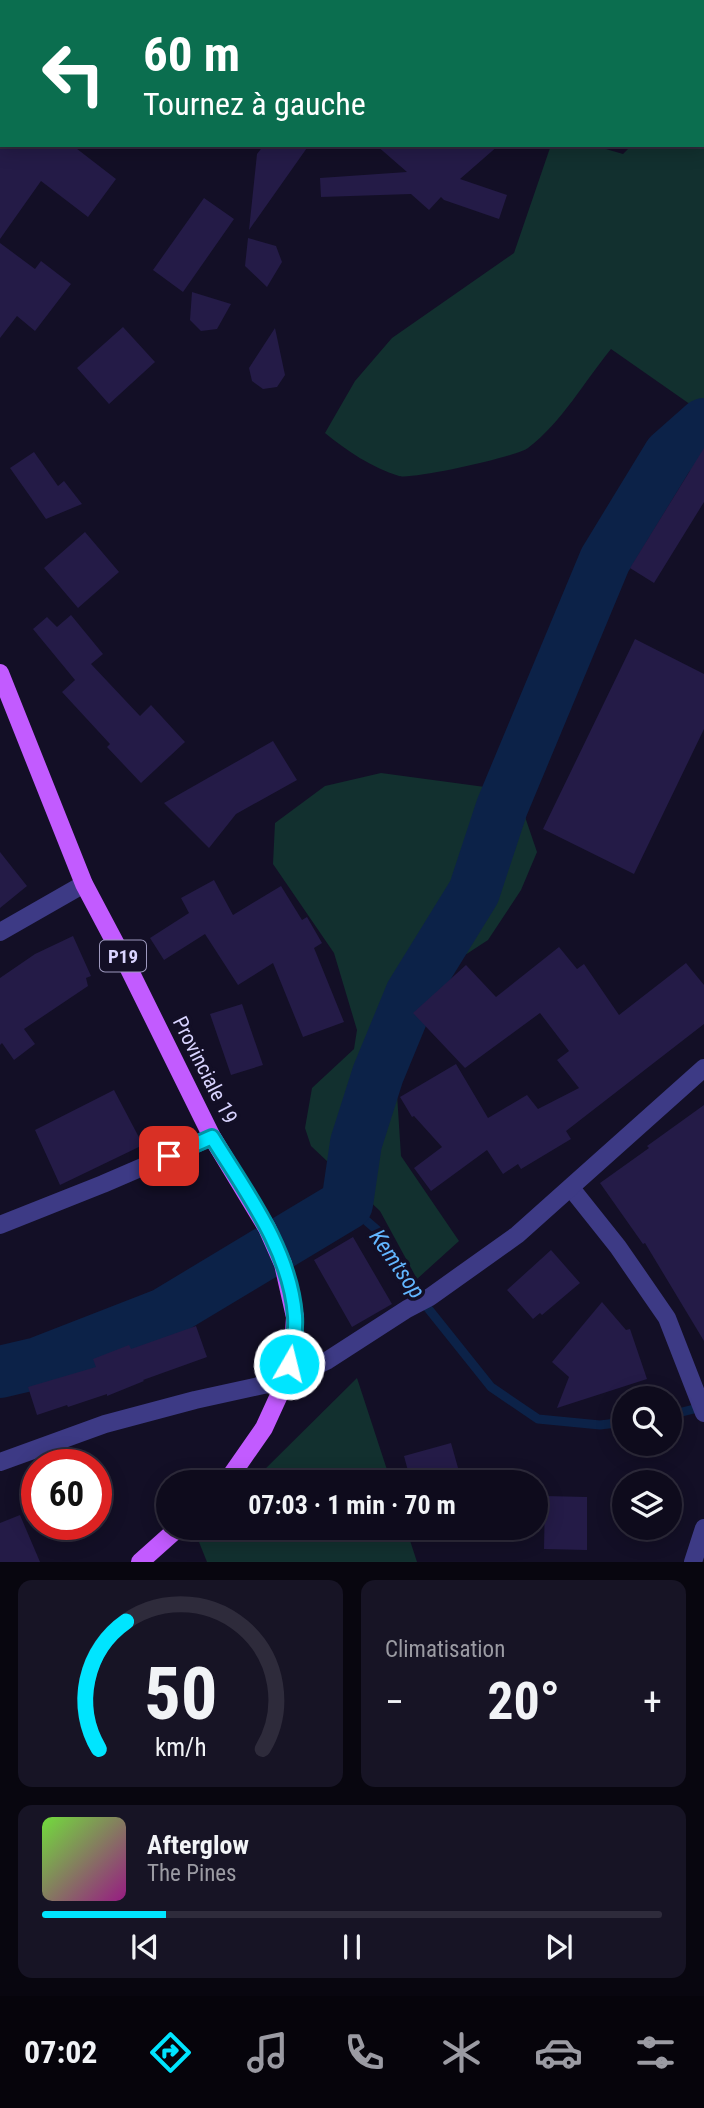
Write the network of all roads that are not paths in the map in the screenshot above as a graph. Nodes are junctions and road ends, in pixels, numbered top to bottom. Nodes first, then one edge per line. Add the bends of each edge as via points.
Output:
1 (0, 673) edge
2 (84, 884) junction
3 (0, 932) edge
4 (704, 1068) edge
5 (212, 1137) junction
6 (571, 1188) junction
7 (0, 1225) edge
8 (286, 1380) junction
9 (704, 1413) edge
10 (0, 1462) edge
11 (235, 1470) edge
12 (704, 1528) edge
13 (165, 1540) edge
14 (140, 1562) edge
15 (693, 1562) edge

1 - 2 main road, Provinciale 19 / P19
2 - 3 street
2 - 5 main road, Provinciale 19 / P19
4 - 6 street
5 - 7 street
5 - 8 main road, Provinciale 19 / P19 via 267,1228 283,1264 295,1317
6 - 8 street via 517,1236 430,1297 328,1360
6 - 9 street via 667,1318
8 - 10 street via 105,1424
8 - 11 main road, Provinciale 19 / P19 via 264,1427
12 - 15 street
13 - 14 main road

